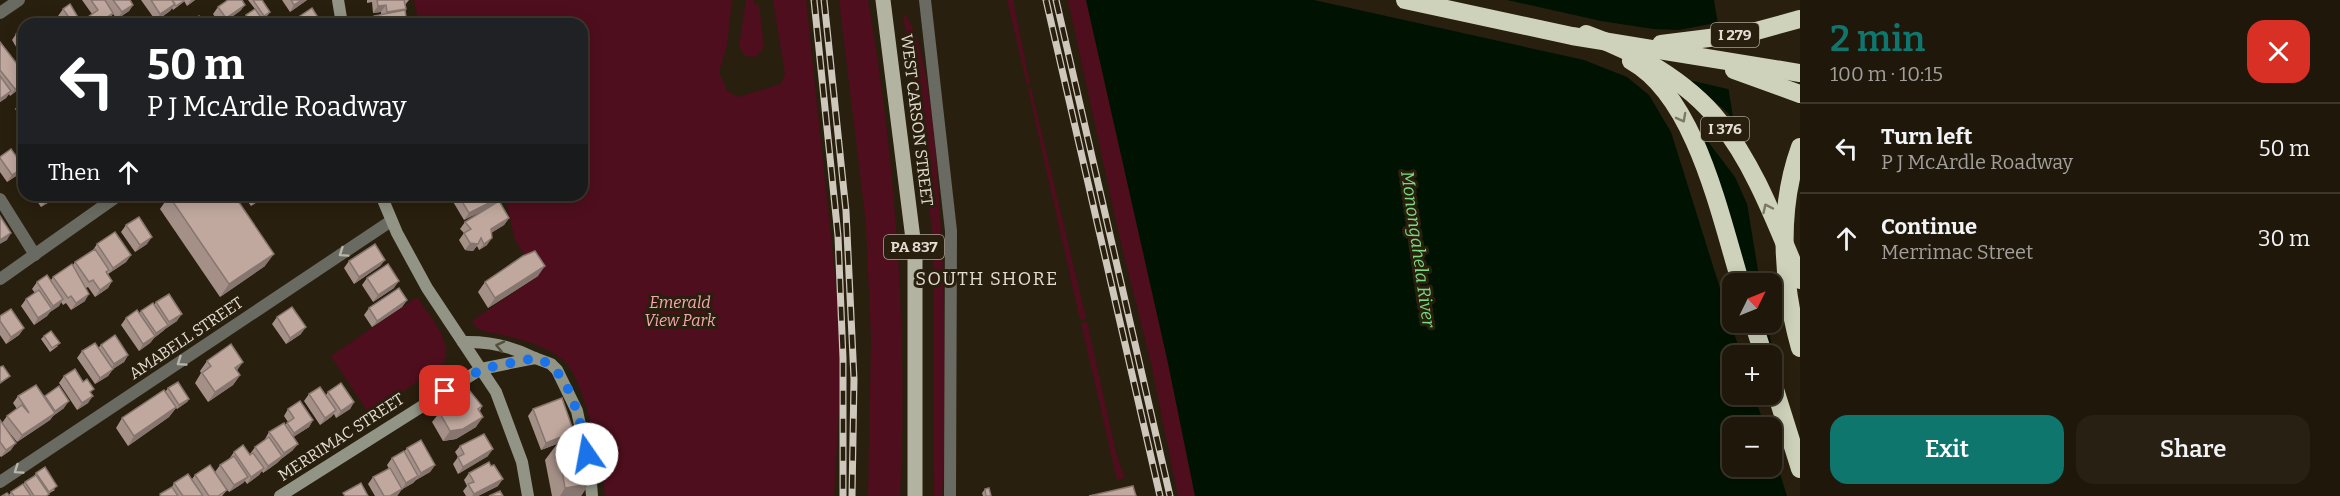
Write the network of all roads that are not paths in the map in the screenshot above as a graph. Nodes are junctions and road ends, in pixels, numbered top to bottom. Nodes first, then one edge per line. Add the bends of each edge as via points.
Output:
1 (19, 0) edge
2 (338, 0) edge
3 (883, 0) edge
4 (925, 0) edge
5 (1405, 0) edge
6 (1426, 0) edge
7 (0, 13) edge
8 (341, 18) edge
9 (1800, 19) edge
10 (1579, 35) junction
11 (1669, 45) junction
12 (1693, 55) junction
13 (1800, 74) edge
14 (1800, 94) edge
15 (1800, 147) edge
16 (0, 199) edge
17 (111, 201) edge
18 (383, 201) edge
19 (391, 221) junction
20 (35, 255) junction
21 (1738, 273) edge
22 (0, 279) edge
23 (1800, 280) edge
24 (463, 342) junction
25 (1800, 348) edge
26 (535, 358) junction
27 (482, 369) junction
28 (1780, 405) edge
29 (1800, 470) edge
30 (0, 482) edge
31 (280, 496) edge
32 (528, 496) edge
33 (592, 496) edge
34 (915, 496) edge
35 (951, 496) edge

1 - 7 street
2 - 8 street
3 - 34 main road, WEST CARSON STREET / PA 837 via 915,255
4 - 35 street via 951,231
5 - 10 highway, I 376
6 - 10 highway, I 376
9 - 11 highway, I 279 via 1749,33
10 - 11 highway, I 279, bridge
10 - 12 highway, I 279, bridge
10 -> 21 highway, I 376 via 1635,63 1669,94 1701,158
23 -> 10 highway, I 376, bridge via 1745,161 1719,121 1698,100 1646,62 1622,48
11 - 13 highway
12 - 13 highway, I 279
12 - 14 highway
15 - 25 highway via 1790,183 1785,234 1788,287
16 - 20 street
17 - 20 street
18 - 19 street
19 - 24 street via 427,288
19 -> 30 street, AMABELL STREET
20 - 22 street
26 -> 24 street via 490,344
24 - 27 street
26 - 27 street
26 - 33 street via 557,370 577,411
27 - 31 street, MERRIMAC STREET
27 - 32 street via 496,392 513,436
28 - 29 highway

